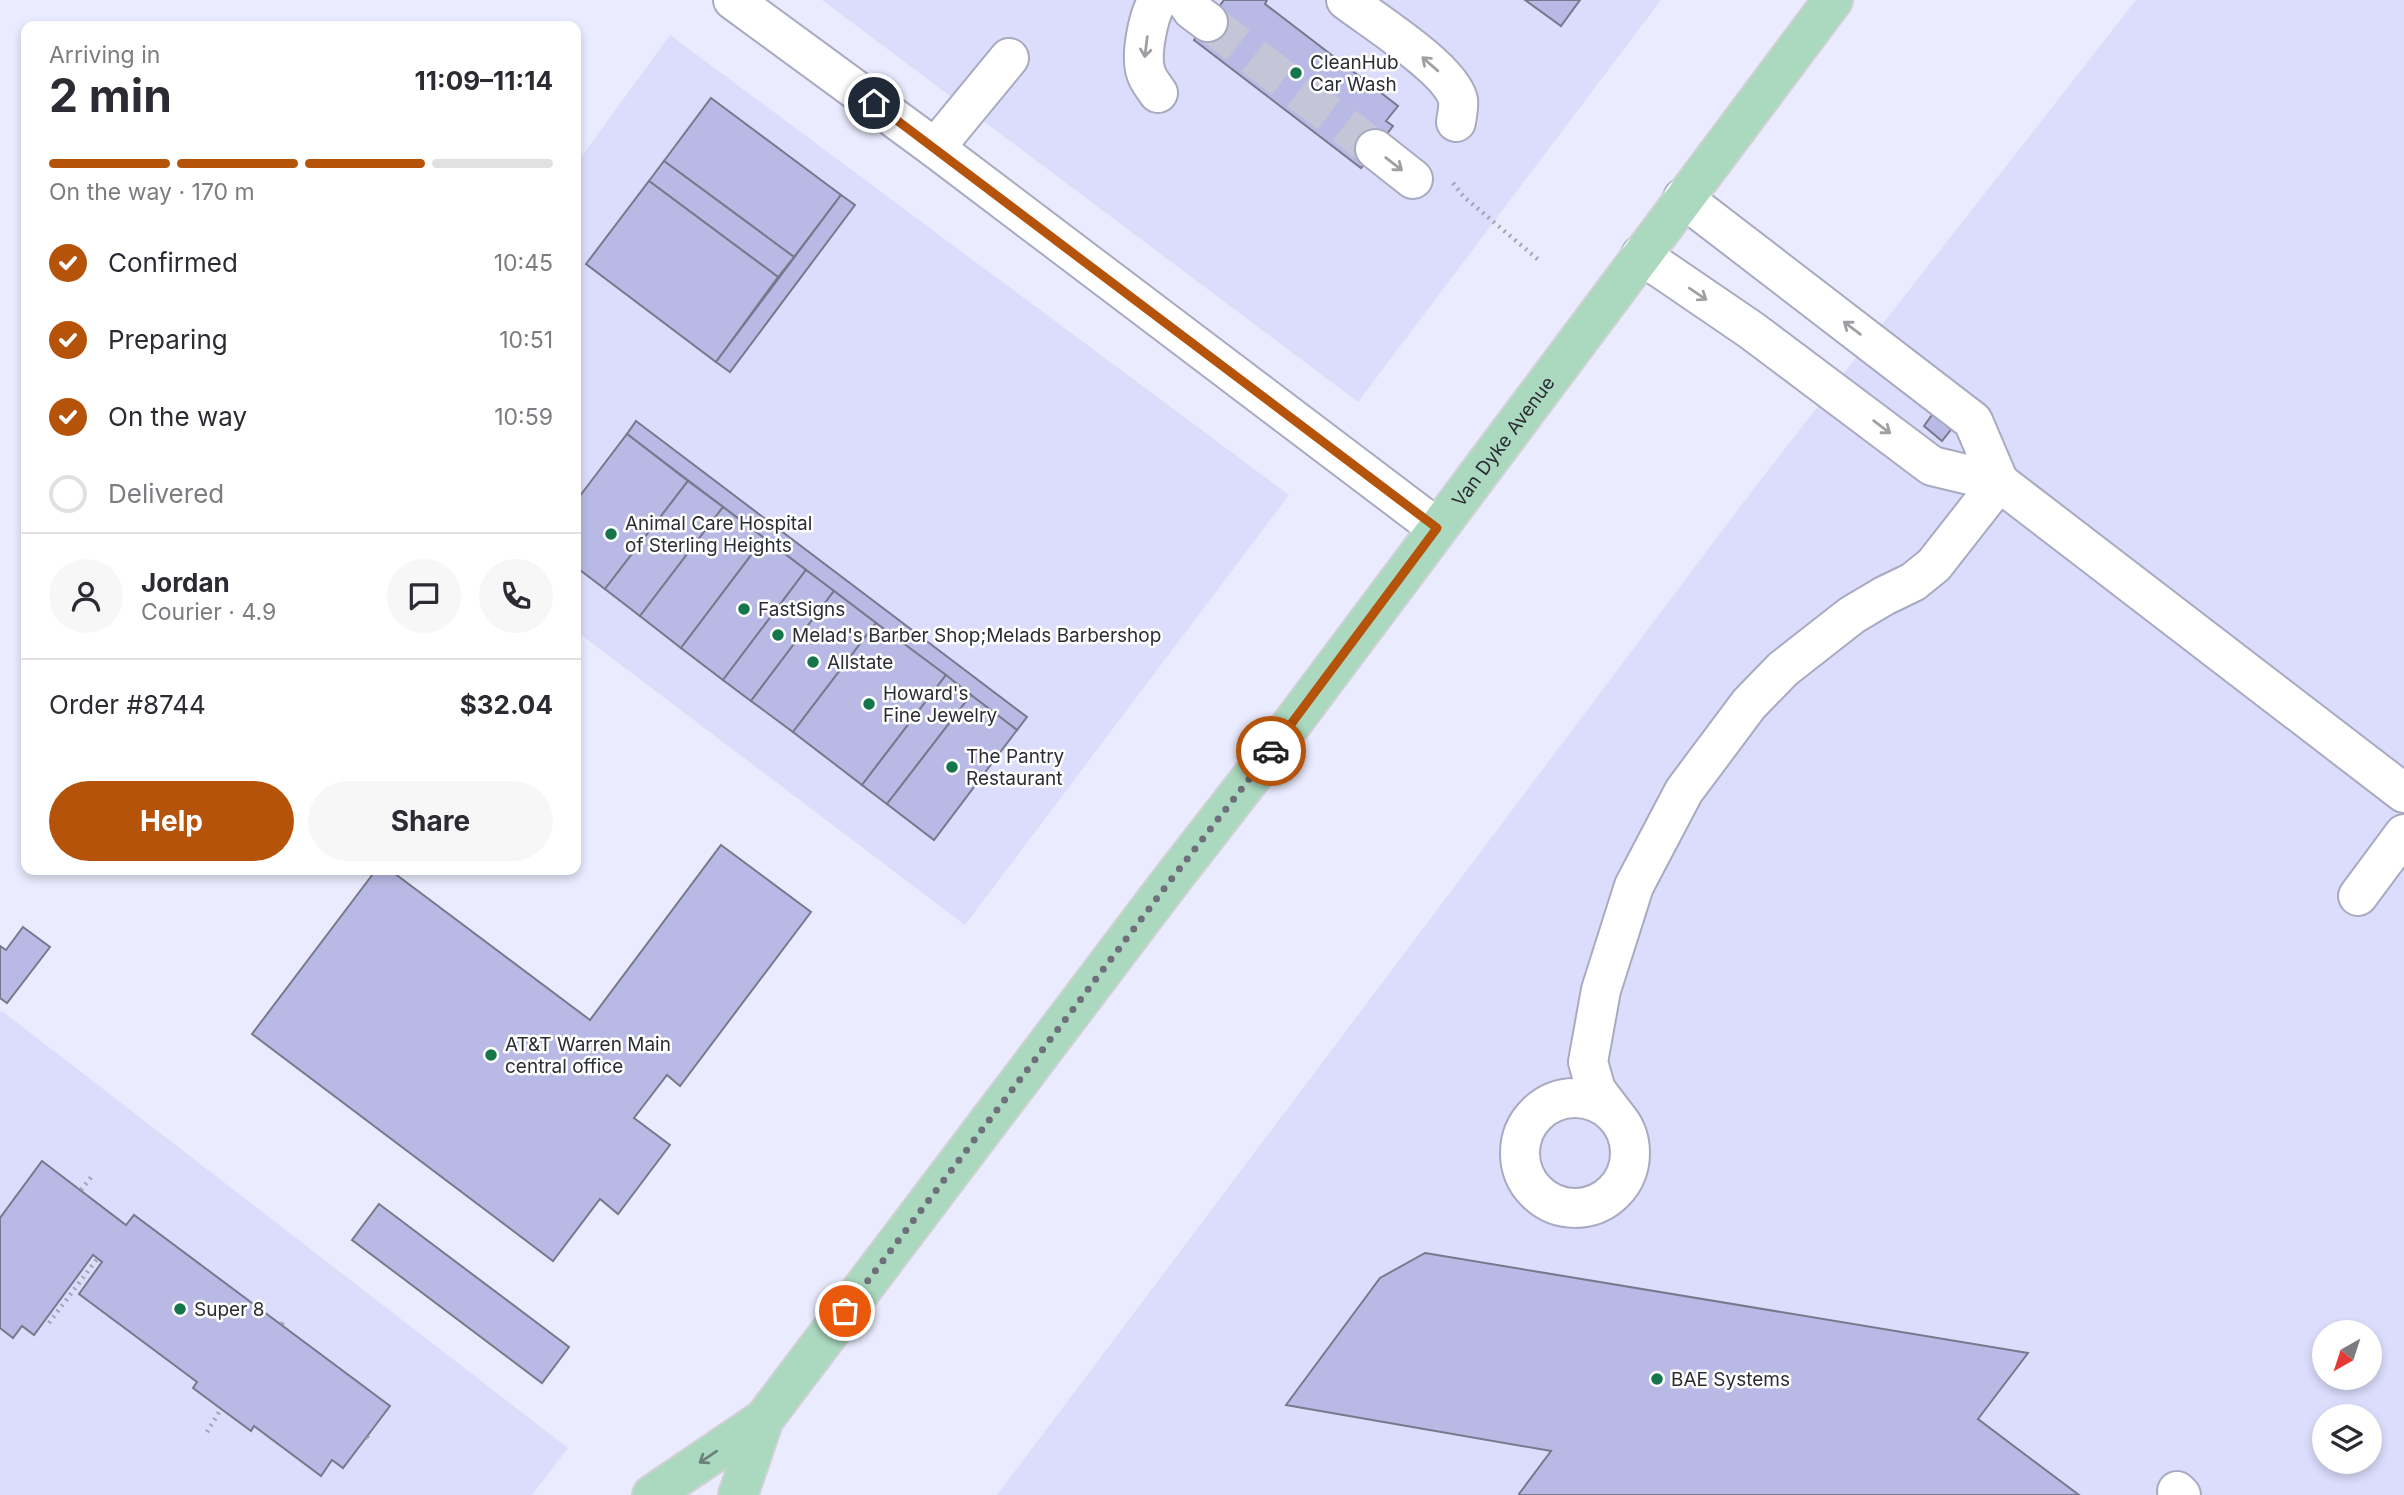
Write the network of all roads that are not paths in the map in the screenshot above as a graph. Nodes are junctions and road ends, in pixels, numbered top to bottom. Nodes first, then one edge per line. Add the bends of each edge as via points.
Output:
1 (733, 0) edge
2 (1158, 0) edge
3 (1346, 0) edge
4 (1833, 0) edge
5 (1009, 58) dead end
6 (1158, 93) dead end
7 (1456, 122) dead end
8 (935, 148) junction
9 (1375, 149) tunnel mouth
10 (1431, 177) road end
11 (1683, 198) junction
12 (1642, 255) junction
13 (1882, 351) junction
14 (1846, 400) junction
15 (1998, 482) junction
16 (1437, 528) junction
17 (2404, 793) edge
18 (2404, 834) edge
19 (2358, 896) dead end
20 (1588, 1062) junction
21 (1547, 1105) junction
22 (1615, 1115) junction
23 (764, 1419) junction
24 (652, 1495) edge
25 (738, 1495) edge

1 - 8 street
2 -> 6 street via 1144,52 1146,74
7 -> 3 street via 1458,100 1447,78
4 - 11 main road, Van Dyke Avenue
5 - 8 street
8 - 16 street
9 -> 10 street
11 - 12 main road, Van Dyke Avenue
13 -> 11 street
12 -> 14 street
12 - 16 main road, Van Dyke Avenue
13 - 14 street
13 - 15 street via 1973,421
14 -> 15 street via 1932,466
15 - 17 street
15 - 20 street via 1934,565 1913,582 1852,615 1783,669 1706,759 1634,886 1601,990
16 - 23 main road, Van Dyke Avenue
18 - 19 street
20 - 21 street via 1572,1085
20 - 22 street via 1596,1090
21 - 22 street via 1583,1098
21 - 22 street via 1523,1133 1520,1152 1532,1187 1563,1206 1597,1203 1623,1180 1630,1146
23 -> 24 main road, Van Dyke Avenue
23 - 25 main road, Van Dyke Avenue

